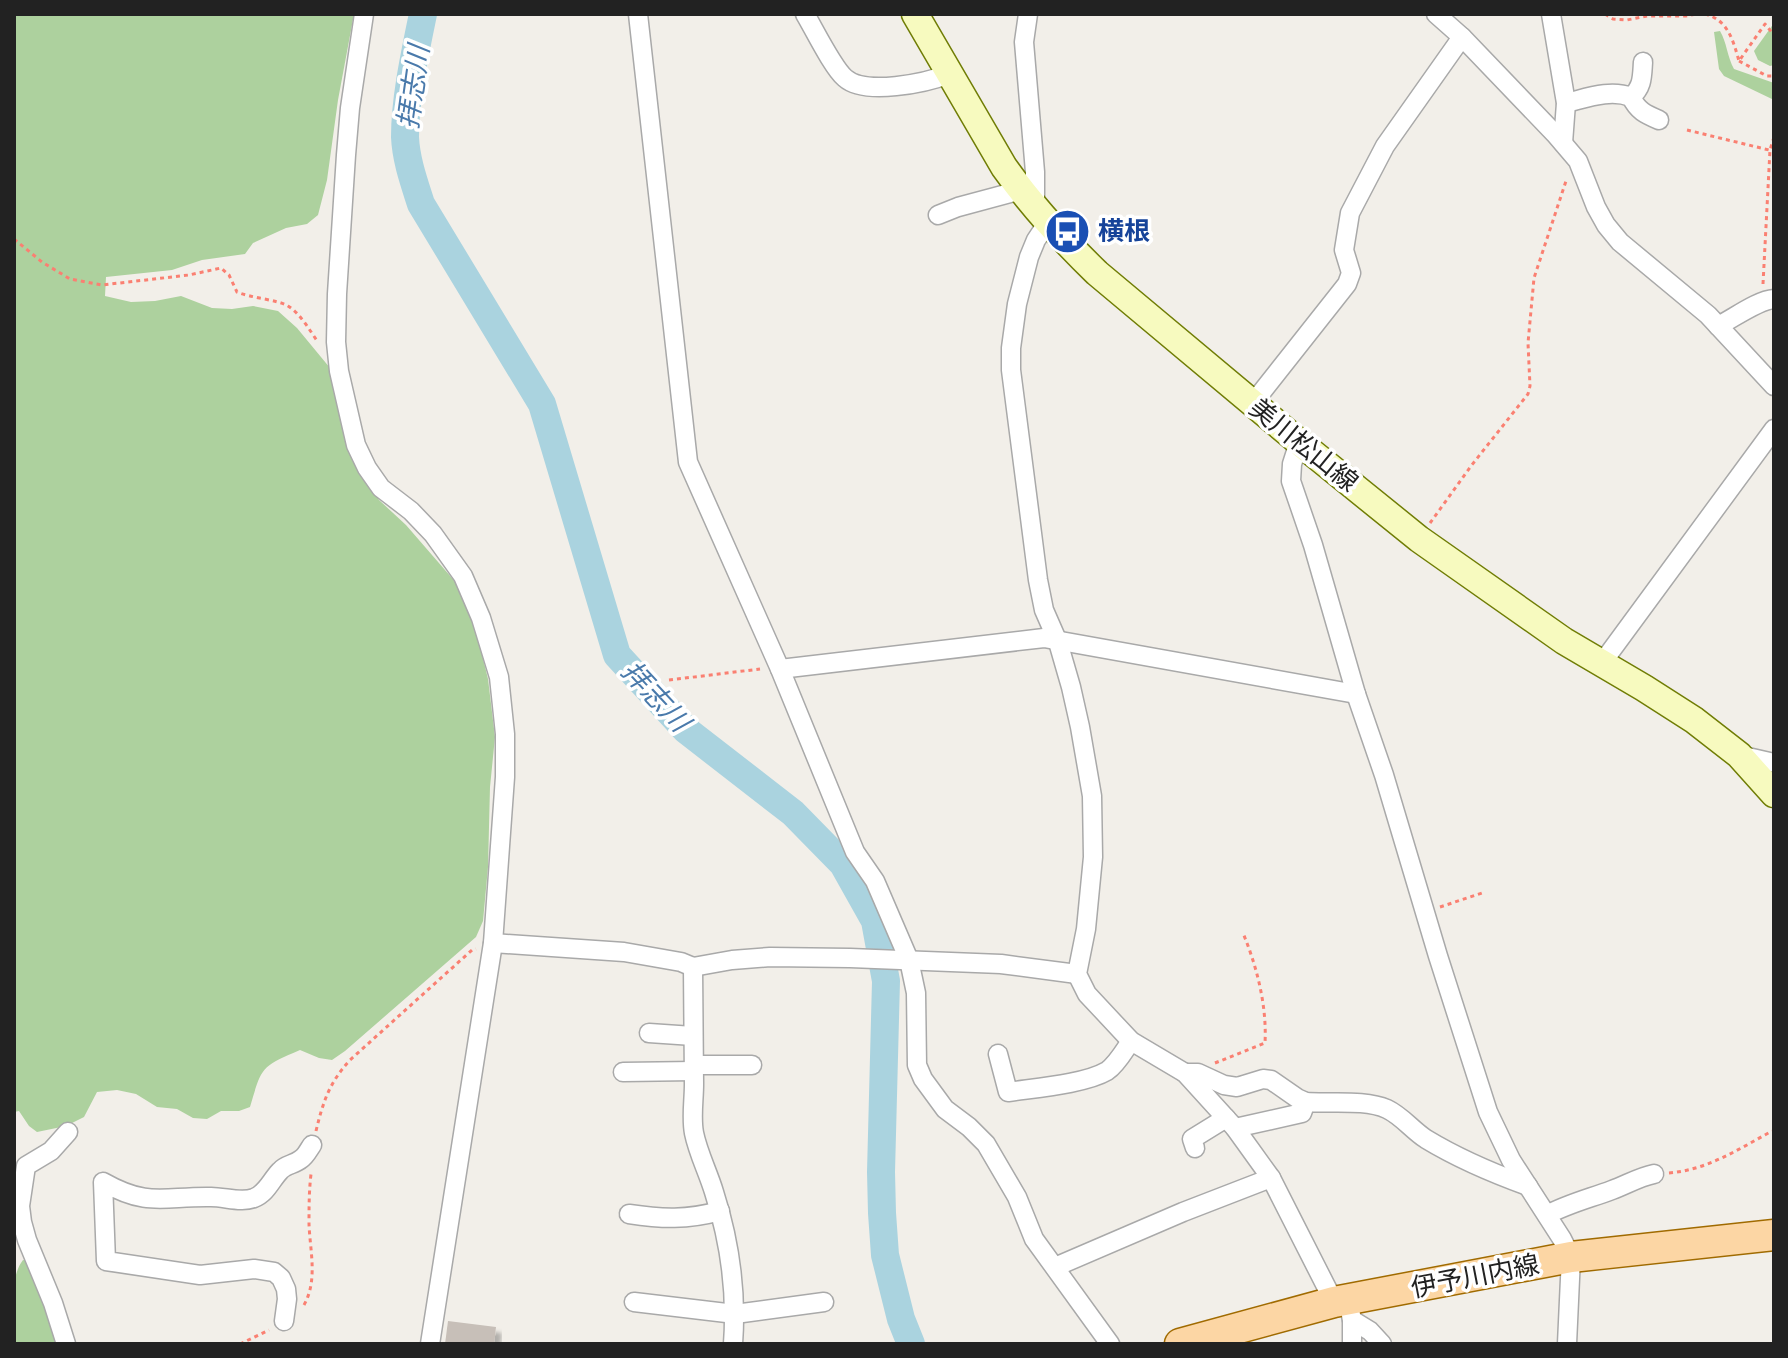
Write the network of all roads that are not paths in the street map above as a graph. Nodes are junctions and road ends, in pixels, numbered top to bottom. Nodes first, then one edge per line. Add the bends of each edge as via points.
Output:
1 (364, 14) edge
2 (638, 14) edge
3 (805, 14) edge
4 (915, 14) edge
5 (1029, 14) edge
6 (1436, 14) edge
7 (1551, 14) edge
8 (1462, 37) junction
9 (1643, 62) dead end
10 (949, 74) junction
11 (1631, 97) junction
12 (1566, 103) junction
13 (1659, 120) dead end
14 (1563, 143) junction
15 (1035, 206) junction
16 (938, 215) dead end
17 (1768, 299) edge
18 (1718, 326) junction
19 (1774, 386) edge
20 (1253, 403) junction
21 (1774, 429) edge
22 (1299, 442) junction
23 (1058, 642) junction
24 (1602, 663) junction
25 (780, 669) junction
26 (1356, 694) junction
27 (1739, 755) junction
28 (1774, 763) edge
29 (1774, 794) edge
30 (493, 943) junction
31 (906, 960) junction
32 (693, 967) junction
33 (1077, 974) junction
34 (649, 1033) dead end
35 (693, 1036) junction
36 (1131, 1041) junction
37 (998, 1054) dead end
38 (752, 1065) dead end
39 (694, 1068) junction
40 (623, 1072) dead end
41 (1191, 1073) junction
42 (1306, 1102) junction
43 (1231, 1123) junction
44 (68, 1132) dead end
45 (312, 1145) road end
46 (1195, 1148) dead end
47 (1654, 1174) road end
48 (1271, 1178) junction
49 (1528, 1186) junction
50 (720, 1211) junction
51 (629, 1214) dead end
52 (1547, 1215) junction
53 (1774, 1235) edge
54 (1571, 1257) junction
55 (1055, 1267) junction
56 (634, 1302) dead end
57 (824, 1302) dead end
58 (1345, 1307) junction
59 (735, 1314) junction
60 (284, 1321) road end
61 (66, 1344) edge
62 (430, 1344) edge
63 (733, 1344) edge
64 (1110, 1344) edge
65 (1180, 1344) edge
66 (1352, 1344) edge
67 (1382, 1344) edge
68 (1567, 1344) edge

1 - 30 street via 346,155 337,294 339,371 356,445 367,468 381,488 433,534 463,576 499,677 505,777
2 - 25 street via 688,462
3 - 10 street via 843,77 854,84 914,85
4 - 10 main road, 美川松山線
5 - 15 street via 1024,42
6 - 8 street
7 - 12 street
8 - 14 street
8 - 20 street via 1385,146 1350,213 1344,250 1351,273 1347,284
9 - 11 street via 1642,83
10 - 15 main road, 美川松山線
11 - 12 street via 1606,94
11 - 13 street via 1644,114
12 - 14 street
14 - 18 street via 1578,161 1596,207 1620,242
15 - 16 street via 958,207
15 - 20 main road, 美川松山線 via 1097,273
15 - 23 street via 1036,240 1013,330 1011,370 1038,580
17 - 18 street
18 - 19 street
20 - 22 main road, 美川松山線
21 - 24 street
22 - 24 main road, 美川松山線 via 1419,539 1525,616
22 - 26 street via 1291,481
23 - 25 street via 1044,638
23 - 26 street
23 - 33 street via 1092,796 1093,857
24 - 27 main road, 美川松山線
25 - 31 street
26 - 49 street via 1488,1112
27 - 28 street
27 - 29 main road, 美川松山線
30 - 32 street via 624,952
30 - 62 street
31 - 32 street via 770,957
31 - 33 street
31 - 55 street via 916,993 917,1065 923,1079 945,1109 986,1144 1034,1239
32 - 35 street
33 - 36 street via 1087,994
34 - 35 street
35 - 39 street
36 - 37 street via 1106,1071 1008,1092
36 - 41 street
38 - 39 street
39 - 40 street
39 - 50 street via 692,1121
41 - 42 street via 1237,1087 1271,1080
41 - 43 street
42 - 43 street via 1302,1113
42 - 49 street via 1386,1108 1439,1147
43 - 46 street via 1192,1139
43 - 48 street
44 - 61 street via 51,1151 26,1166 20,1206 27,1240
45 - 60 street via 252,1199 147,1199 103,1182 106,1261 200,1275 274,1272 286,1289
47 - 52 street
48 - 55 street
48 - 58 street
49 - 52 street
50 - 51 street via 669,1219
50 - 59 street via 734,1279
52 - 54 street
53 - 54 main road, 伊予川内線
54 - 58 main road, 伊予川内線
54 - 68 street
55 - 64 street
56 - 59 street
57 - 59 street
58 - 65 main road, 伊予川内線
58 - 66 street
58 - 67 street
59 - 63 street

